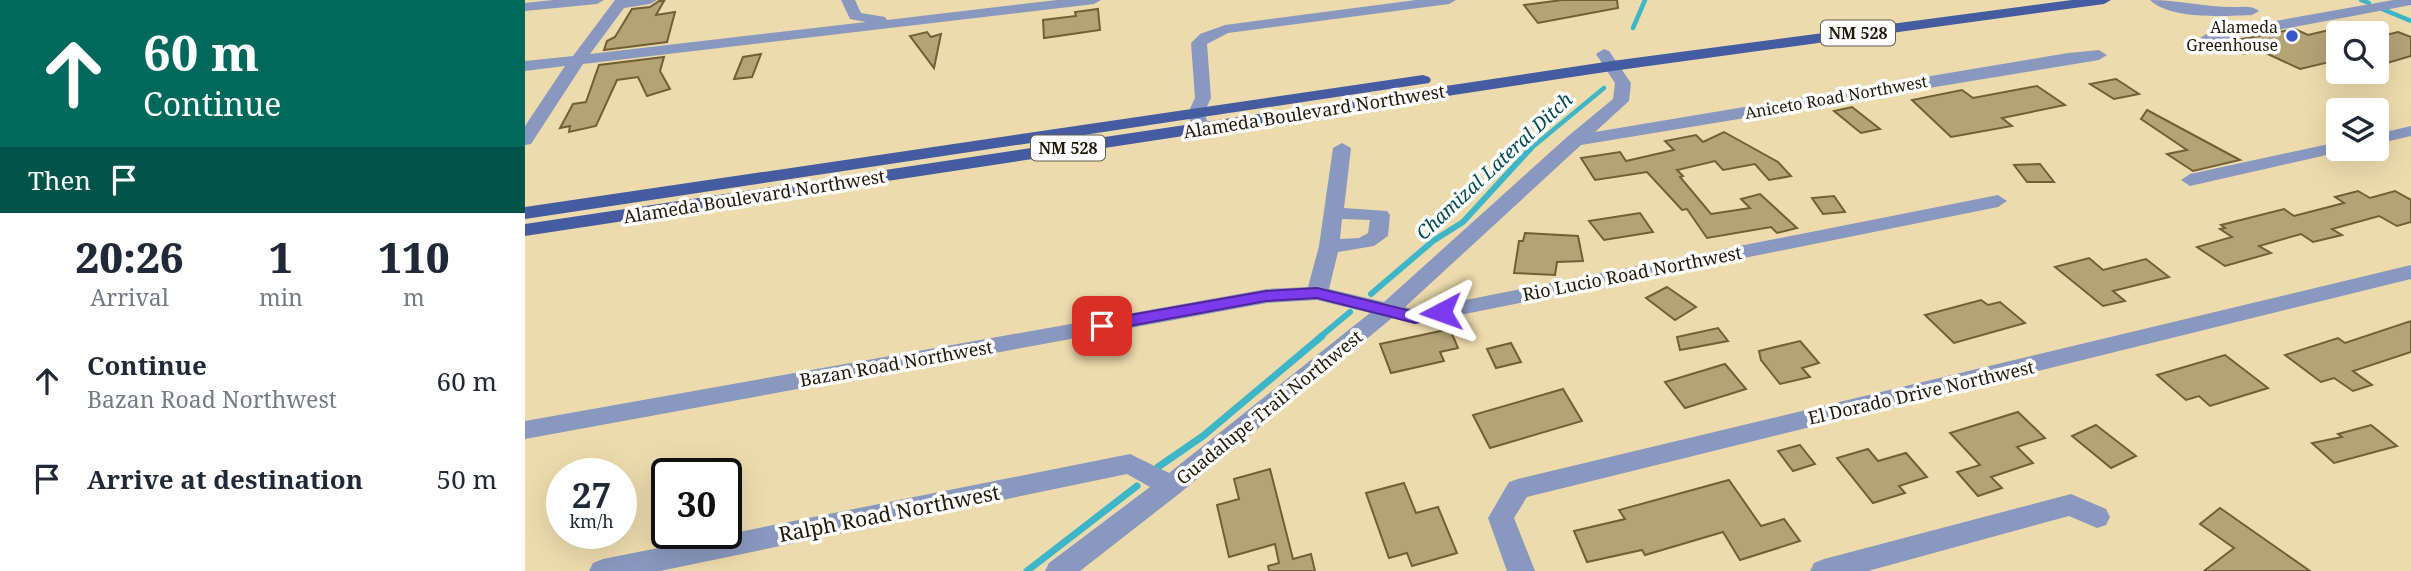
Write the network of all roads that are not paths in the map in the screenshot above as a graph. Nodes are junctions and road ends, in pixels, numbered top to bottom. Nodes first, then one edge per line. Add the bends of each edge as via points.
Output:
1 (597, 0) edge
2 (650, 0) edge
3 (848, 0) edge
4 (1051, 0) edge
5 (1094, 0) edge
6 (1449, 0) edge
7 (2012, 0) edge
8 (2105, 0) edge
9 (2157, 0) edge
10 (2411, 1) edge
11 (620, 2) edge
12 (525, 7) edge
13 (2252, 11) dead end
14 (2208, 37) dead end
15 (2099, 55) dead end
16 (1608, 60) junction
17 (577, 61) junction
18 (525, 66) edge
19 (1198, 121) junction
20 (2411, 131) edge
21 (2389, 136) edge
22 (525, 140) edge
23 (1573, 141) junction
24 (1342, 148) dead end
25 (2326, 150) edge
26 (2190, 180) dead end
27 (1998, 201) dead end
28 (525, 213) edge
29 (1333, 213) junction
30 (525, 230) edge
31 (1329, 246) junction
32 (2411, 272) edge
33 (1317, 293) junction
34 (1266, 296) joint
35 (1389, 309) junction
36 (525, 430) edge
37 (1171, 486) junction
38 (2097, 517) dead end
39 (603, 571) edge
40 (1059, 571) edge
41 (1521, 571) edge
42 (1824, 571) edge

1 - 12 street
2 - 11 street
3 - 4 street via 855,16 869,20
5 - 17 street
6 - 19 street via 1239,27 1205,37 1199,43 1203,98
7 - 16 main road, Alameda Boulevard Northwest / NM 528
8 - 16 main road, Alameda Boulevard Northwest / NM 528
9 - 13 street via 2202,12
10 - 14 street
11 - 17 street
15 - 23 street, Aniceto Road Northwest
16 - 19 main road, Alameda Boulevard Northwest / NM 528
16 - 23 street, Guadalupe Trail Northwest via 1623,83 1621,101
17 - 18 street
17 - 22 street
19 - 28 main road, Alameda Boulevard Northwest / NM 528
19 - 30 main road, Alameda Boulevard Northwest / NM 528
20 - 21 street
23 - 35 street, Guadalupe Trail Northwest
24 - 29 street
25 - 26 street
27 - 35 street, Rio Lucio Road Northwest via 1415,317
29 - 31 street
29 - 31 street via 1380,215 1378,236 1363,244
31 - 33 street
32 - 41 street, El Dorado Drive Northwest via 1518,489 1501,518
33 - 34 street, Rio Lucio Road Northwest
33 - 35 street, Rio Lucio Road Northwest
34 - 36 street, Bazan Road Northwest
35 - 37 street, Guadalupe Trail Northwest
37 - 39 street, Ralph Road Northwest via 1130,464
37 - 40 street, Guadalupe Trail Northwest
38 - 42 street via 2071,505

